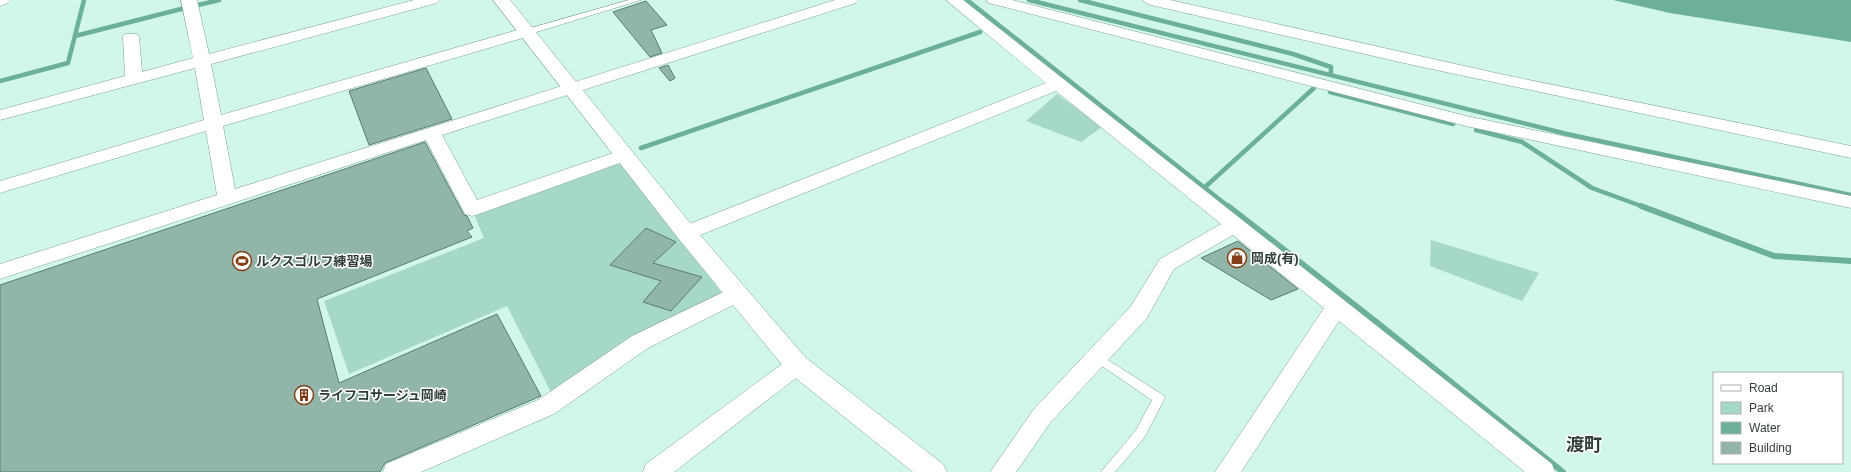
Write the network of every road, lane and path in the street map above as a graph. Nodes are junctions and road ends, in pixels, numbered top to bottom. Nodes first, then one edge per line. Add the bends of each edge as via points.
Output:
1 (188, 0) edge
2 (432, 0) edge
3 (502, 0) edge
4 (637, 0) edge
5 (851, 0) edge
6 (954, 0) edge
7 (994, 0) edge
8 (1151, 0) edge
9 (396, 4) edge
10 (528, 32) junction
11 (132, 37) dead end
12 (202, 61) junction
13 (134, 79) junction
14 (1058, 84) junction
15 (572, 87) junction
16 (0, 115) edge
17 (213, 123) junction
18 (432, 134) junction
19 (1851, 152) edge
20 (625, 155) junction
21 (0, 187) edge
22 (227, 198) junction
23 (1851, 202) edge
24 (1235, 225) junction
25 (686, 234) junction
26 (0, 272) edge
27 (738, 293) junction
28 (1337, 306) junction
29 (1097, 357) junction
30 (797, 365) junction
31 (396, 472) edge
32 (655, 472) edge
33 (933, 472) edge
34 (1002, 472) edge
35 (1107, 472) edge
36 (1227, 472) edge
37 (1543, 472) edge

1 - 12 street
2 - 9 street
3 - 10 street
4 - 10 lane
5 - 15 street
6 - 14 street
7 - 23 street via 1466,121
8 - 19 street via 1555,91
9 - 12 street
10 - 15 street
10 - 17 street
11 - 13 street
12 - 13 street
12 - 17 street
13 - 16 street
14 - 24 street
14 - 25 street
15 - 18 street
15 - 20 street
17 - 21 street
17 - 22 street
18 - 20 street via 472,209
18 - 22 street
20 - 25 street
22 - 26 street
24 - 28 street
24 - 29 street via 1167,264 1139,312
25 - 27 street
27 - 30 street
27 - 31 street via 640,342 546,407
28 - 36 street
28 - 37 street
29 - 34 street via 1042,416
29 - 35 lane via 1159,398 1140,434
30 - 32 street
30 - 33 street

